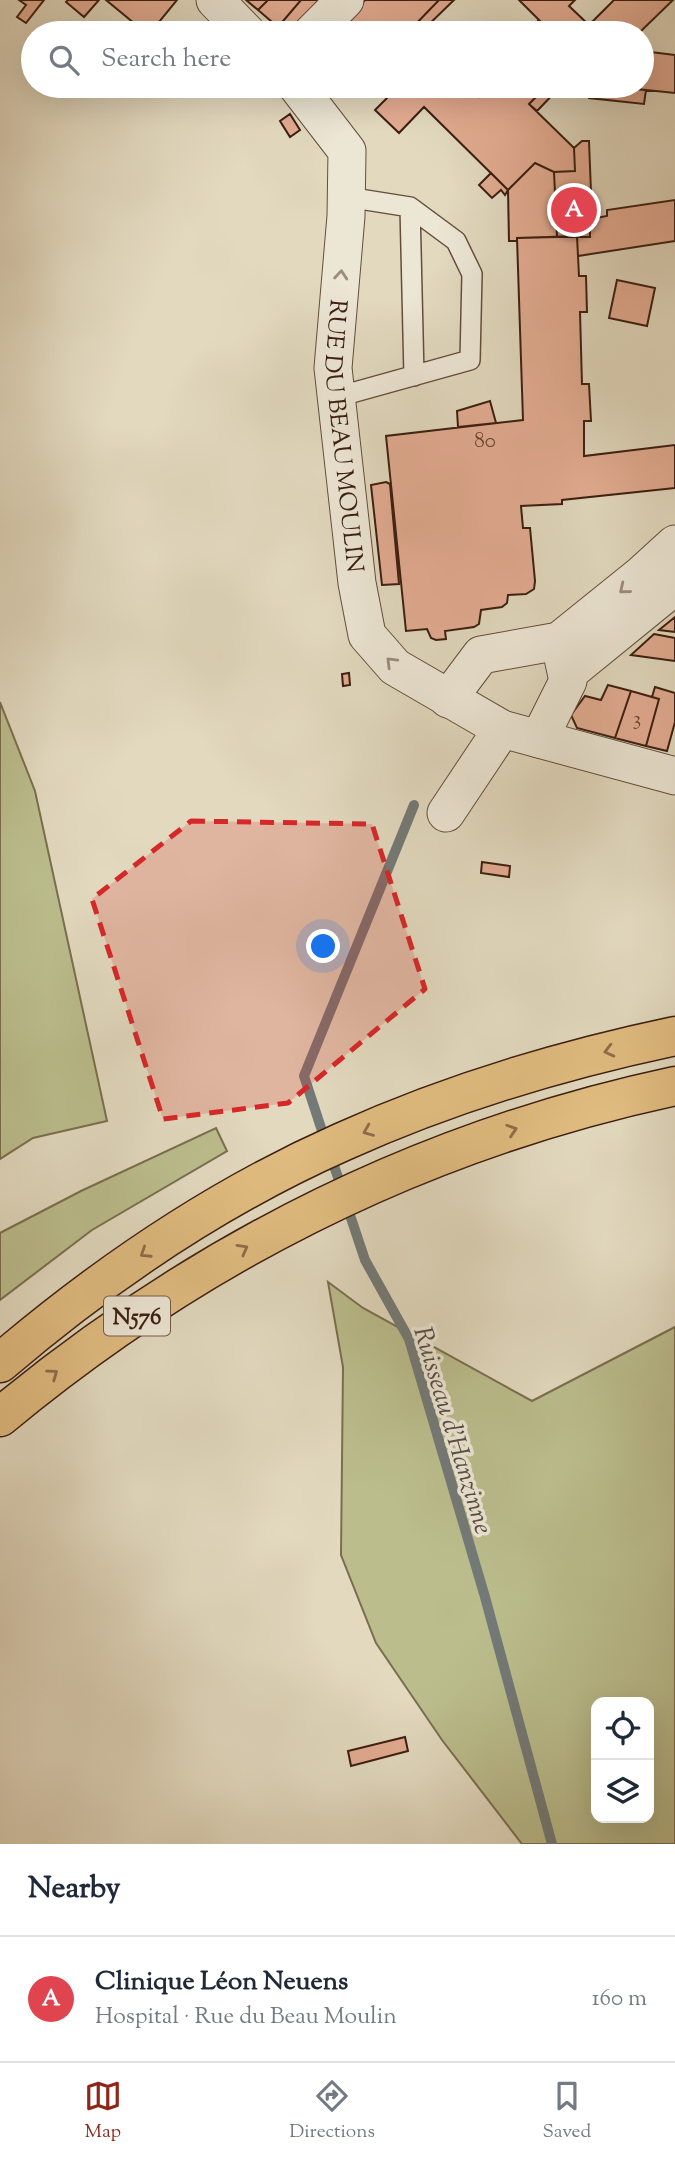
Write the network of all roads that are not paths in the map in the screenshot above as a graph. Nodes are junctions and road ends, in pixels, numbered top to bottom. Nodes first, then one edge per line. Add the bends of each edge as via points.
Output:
1 (215, 0) edge
2 (345, 0) edge
3 (235, 21) edge
4 (324, 21) edge
5 (307, 98) edge
6 (347, 197) junction
7 (410, 207) junction
8 (414, 376) junction
9 (337, 397) junction
10 (675, 544) edge
11 (675, 586) edge
12 (563, 658) junction
13 (447, 699) junction
14 (502, 729) junction
15 (539, 739) junction
16 (675, 776) edge
17 (446, 813) dead end
18 (675, 1036) edge
19 (675, 1086) edge
20 (0, 1363) edge
21 (0, 1417) edge

1 - 3 street
2 - 4 street
5 - 6 street, RUE DU BEAU MOULIN via 347,151
6 - 7 lane
9 -> 6 street, RUE DU BEAU MOULIN via 333,368
7 - 8 lane
7 - 8 lane via 456,241 472,274 470,360
8 - 9 lane
13 -> 9 street, RUE DU BEAU MOULIN via 395,667 367,635
10 -> 12 street
11 - 12 street
12 - 13 street via 481,655
12 - 15 street via 568,681
13 - 14 street, RUE DU BEAU MOULIN
14 - 15 street, RUE DU BEAU MOULIN
14 - 17 street
15 - 16 street, RUE DU BEAU MOULIN
18 -> 20 main road, N576 via 486,1086 342,1142 204,1215 118,1270
21 -> 19 main road, N576 via 140,1314 282,1226 447,1151 578,1108

